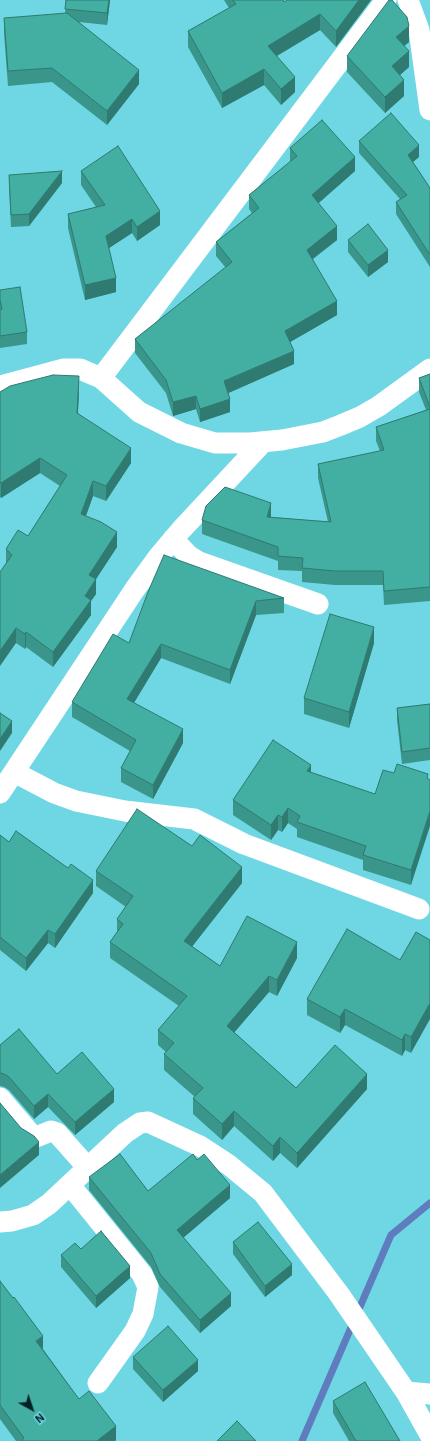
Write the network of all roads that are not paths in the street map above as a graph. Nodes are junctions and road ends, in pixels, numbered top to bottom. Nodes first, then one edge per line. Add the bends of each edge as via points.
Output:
1 (386, 0) edge
2 (408, 0) edge
3 (430, 110) edge
4 (430, 369) edge
5 (101, 378) junction
6 (0, 386) edge
7 (263, 442) junction
8 (173, 539) junction
9 (318, 604) dead end
10 (14, 772) junction
11 (0, 793) edge
12 (419, 909) dead end
13 (0, 1098) edge
14 (88, 1168) junction
15 (70, 1185) junction
16 (0, 1222) edge
17 (98, 1383) dead end
18 (406, 1392) junction
19 (430, 1394) edge
20 (430, 1435) edge

1 - 5 street
2 - 3 street via 419,30
4 - 7 street via 400,392 354,420 323,432
5 - 6 street via 80,369 64,369
5 - 7 street via 139,412 181,433 215,443
7 - 8 street
8 - 9 street via 188,555 199,562
8 - 10 street via 135,589
10 - 11 street
10 - 12 street via 54,793 76,801 125,811 194,819 244,844
13 - 14 street via 33,1136 51,1131 57,1133
14 - 15 street
14 - 18 street via 125,1133 140,1123 148,1122 200,1146 229,1165 263,1193 340,1294
15 - 16 street via 33,1215
15 - 17 street via 142,1274 148,1287 143,1314 135,1331
18 - 19 street
18 - 20 street

